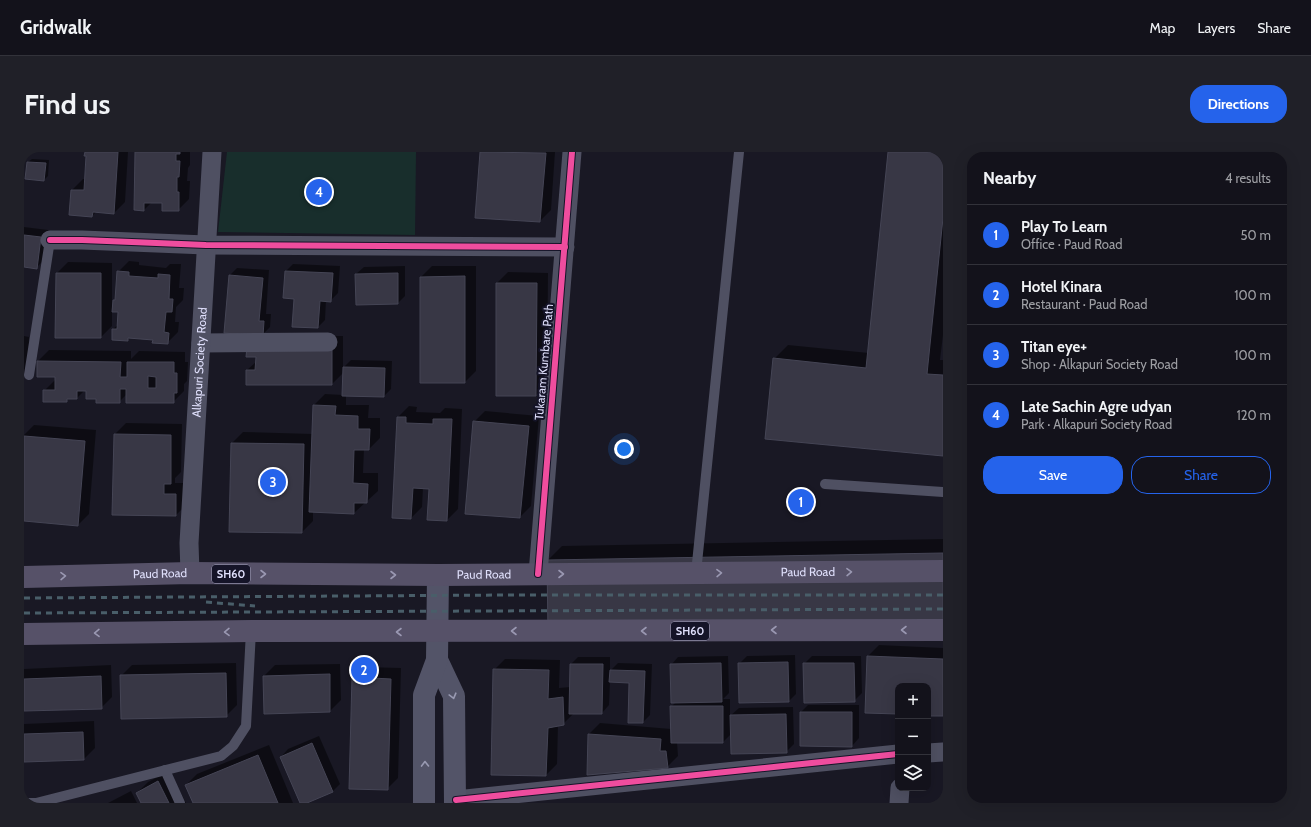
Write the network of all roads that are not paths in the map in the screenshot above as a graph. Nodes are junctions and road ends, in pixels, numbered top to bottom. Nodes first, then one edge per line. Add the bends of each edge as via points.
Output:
1 (212, 152) edge
2 (572, 152) edge
3 (739, 152) edge
4 (50, 240) joint
5 (206, 245) junction
6 (565, 247) junction
7 (328, 342) dead end
8 (201, 343) junction
9 (29, 375) dead end
10 (825, 484) dead end
11 (943, 492) edge
12 (943, 571) edge
13 (190, 573) junction
14 (538, 574) junction
15 (696, 574) junction
16 (438, 575) junction
17 (24, 577) edge
18 (943, 630) edge
19 (251, 632) junction
20 (438, 632) junction
21 (24, 634) edge
22 (437, 660) junction
23 (943, 752) edge
24 (931, 753) edge
25 (895, 754) edge
26 (165, 770) junction
27 (900, 791) edge
28 (70, 799) edge
29 (456, 802) edge
30 (28, 803) edge
31 (180, 803) edge
32 (424, 803) edge
33 (899, 803) edge

1 - 5 street, Alkapuri Society Road
2 - 6 street, Tukaram Kumbare Path
3 - 15 lane
4 - 5 street
4 - 9 lane
5 - 6 street
5 - 8 street, Alkapuri Society Road
6 - 14 street, Tukaram Kumbare Path
7 - 8 street
8 - 13 street, Alkapuri Society Road via 189,543
10 - 11 lane
15 -> 12 main road, Paud Road / SH60
13 -> 16 main road, Paud Road / SH60
17 -> 13 main road, Paud Road / SH60
14 -> 15 main road, Paud Road / SH60
14 - 16 main road, Paud Road / SH60
16 - 20 street
18 -> 20 main road, SH60
20 -> 19 main road, SH60
19 -> 21 main road, SH60
19 - 26 lane via 246,726 240,736 221,756
20 - 22 street
22 -> 29 street via 454,696
32 -> 22 street via 424,695
23 - 24 street
25 - 29 street
26 - 28 lane
26 - 31 lane
27 - 33 street
28 - 30 lane

